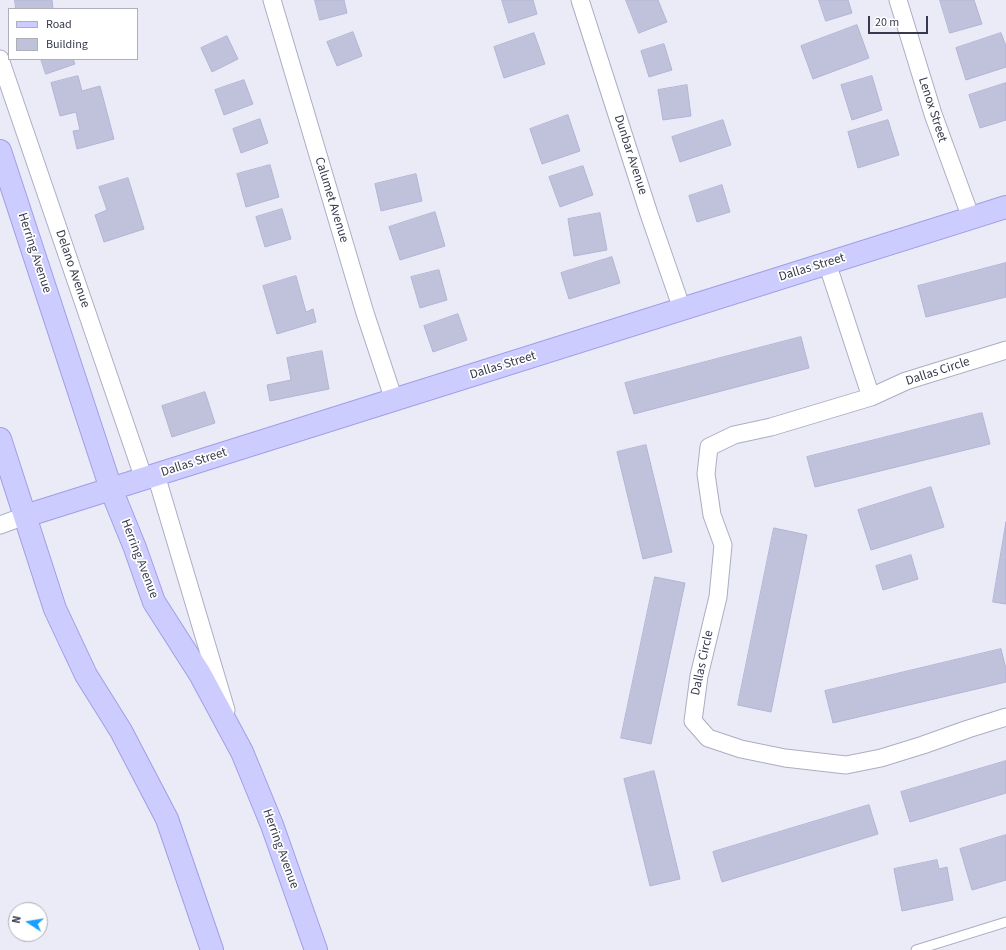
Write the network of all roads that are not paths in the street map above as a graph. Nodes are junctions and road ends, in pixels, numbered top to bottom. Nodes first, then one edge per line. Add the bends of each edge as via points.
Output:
1 (272, 0) edge
2 (580, 0) edge
3 (898, 0) edge
4 (0, 59) edge
5 (0, 151) edge
6 (1006, 207) edge
7 (971, 218) junction
8 (827, 263) junction
9 (682, 309) junction
10 (1006, 350) edge
11 (871, 396) junction
12 (394, 400) junction
13 (0, 439) edge
14 (150, 477) junction
15 (112, 489) junction
16 (25, 516) junction
17 (0, 525) edge
18 (1006, 717) edge
19 (235, 739) junction
20 (1006, 922) edge
21 (212, 950) edge
22 (316, 950) edge
23 (916, 950) edge

1 - 12 street, Calumet Avenue via 365,313
2 - 9 street, Dunbar Avenue
3 - 7 street, Lenox Street via 933,114
4 - 14 street, Delano Avenue
5 - 15 main road, Herring Avenue
6 - 7 main road, Dallas Street
7 - 8 main road, Dallas Street
8 - 9 main road, Dallas Street
8 - 11 street
9 - 12 main road, Dallas Street
10 - 11 street, Dallas Circle via 906,381
11 - 18 street, Dallas Circle via 734,435 710,447 706,474 712,515 723,545 718,597 699,676 693,721 708,738 741,749 785,758 846,765 881,758
12 - 14 main road, Dallas Street
13 - 16 main road
14 - 15 main road, Dallas Street
14 - 19 street, Delano Avenue
15 - 16 main road, Dallas Street
15 - 19 main road, Herring Avenue via 154,602 200,674
16 - 17 street, Dallas Street
16 - 21 main road via 54,609 86,675 121,731 167,819
19 - 22 main road, Herring Avenue via 272,825
20 - 23 lane

